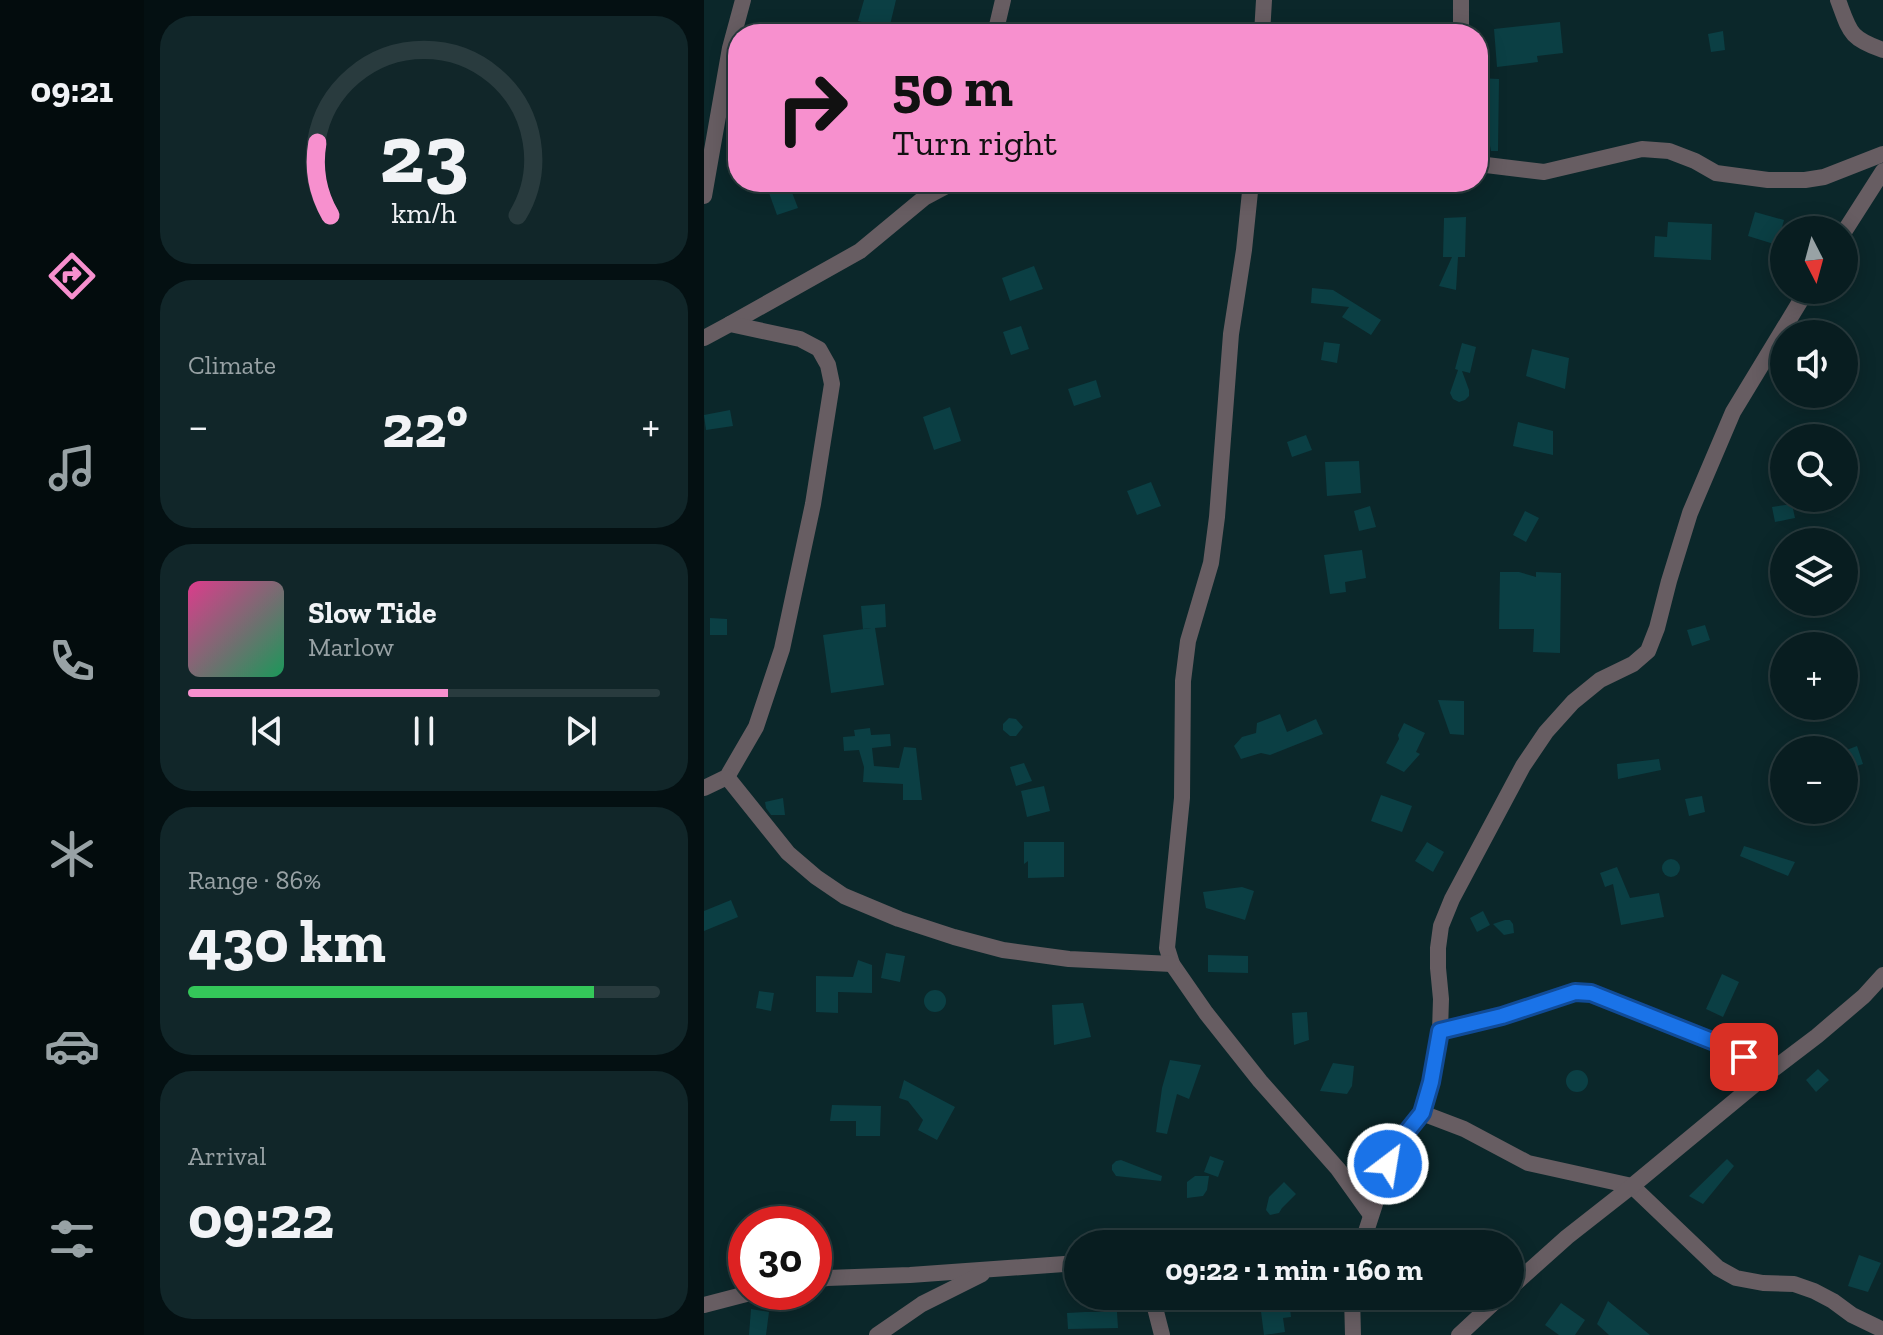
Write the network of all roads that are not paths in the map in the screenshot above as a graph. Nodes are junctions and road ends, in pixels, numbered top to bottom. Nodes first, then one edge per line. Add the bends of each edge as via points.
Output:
1 (743, 0) edge
2 (1003, 0) edge
3 (1264, 0) edge
4 (1461, 0) edge
5 (1838, 0) edge
6 (739, 24) edge
7 (997, 24) edge
8 (1263, 24) edge
9 (1461, 24) edge
10 (1883, 50) edge
11 (728, 81) edge
12 (1883, 154) edge
13 (1488, 165) edge
14 (1883, 171) edge
15 (935, 192) edge
16 (1250, 192) edge
17 (704, 196) edge
18 (1854, 216) edge
19 (1799, 304) edge
20 (730, 324) junction
21 (704, 338) edge
22 (727, 777) junction
23 (704, 788) edge
24 (1172, 964) junction
25 (1883, 975) edge
26 (1440, 1031) junction
27 (1771, 1071) junction
28 (1422, 1113) junction
29 (1632, 1186) junction
30 (1371, 1215) junction
31 (1366, 1230) edge
32 (1064, 1264) edge
33 (990, 1270) junction
34 (1524, 1275) edge
35 (832, 1278) edge
36 (728, 1299) edge
37 (704, 1305) edge
38 (1156, 1310) edge
39 (1352, 1310) edge
40 (1486, 1310) edge
41 (1883, 1330) edge
42 (877, 1335) edge
43 (1162, 1335) edge
44 (1353, 1335) edge
45 (1459, 1335) edge

1 - 6 street
2 - 7 street
3 - 8 street
4 - 9 street
5 - 10 street via 1856,38
11 - 17 street
12 - 13 street via 1805,180 1716,173 1669,151 1642,149 1544,172
14 - 18 street
15 - 20 street via 860,251
16 - 24 street via 1231,334 1211,563 1188,641 1183,681 1182,798 1167,937
19 - 26 street via 1733,412 1690,513 1648,651 1600,680 1546,732 1452,899 1438,948
20 - 21 street
20 - 22 street via 800,339 819,349 832,384 782,649 756,727
22 - 23 street
22 - 24 street via 788,853 844,896 899,919 1003,950
24 - 30 street
25 - 27 street
26 - 27 street via 1575,992 1591,993 1717,1043
26 - 28 street
27 - 29 street
28 - 29 street via 1528,1163
28 - 30 street via 1388,1164
29 - 34 street
29 - 41 street via 1718,1268 1736,1278 1814,1291
30 - 31 street
32 - 33 street
33 - 35 street
33 - 42 street via 922,1304
36 - 37 street
38 - 43 street
39 - 44 street
40 - 45 street

